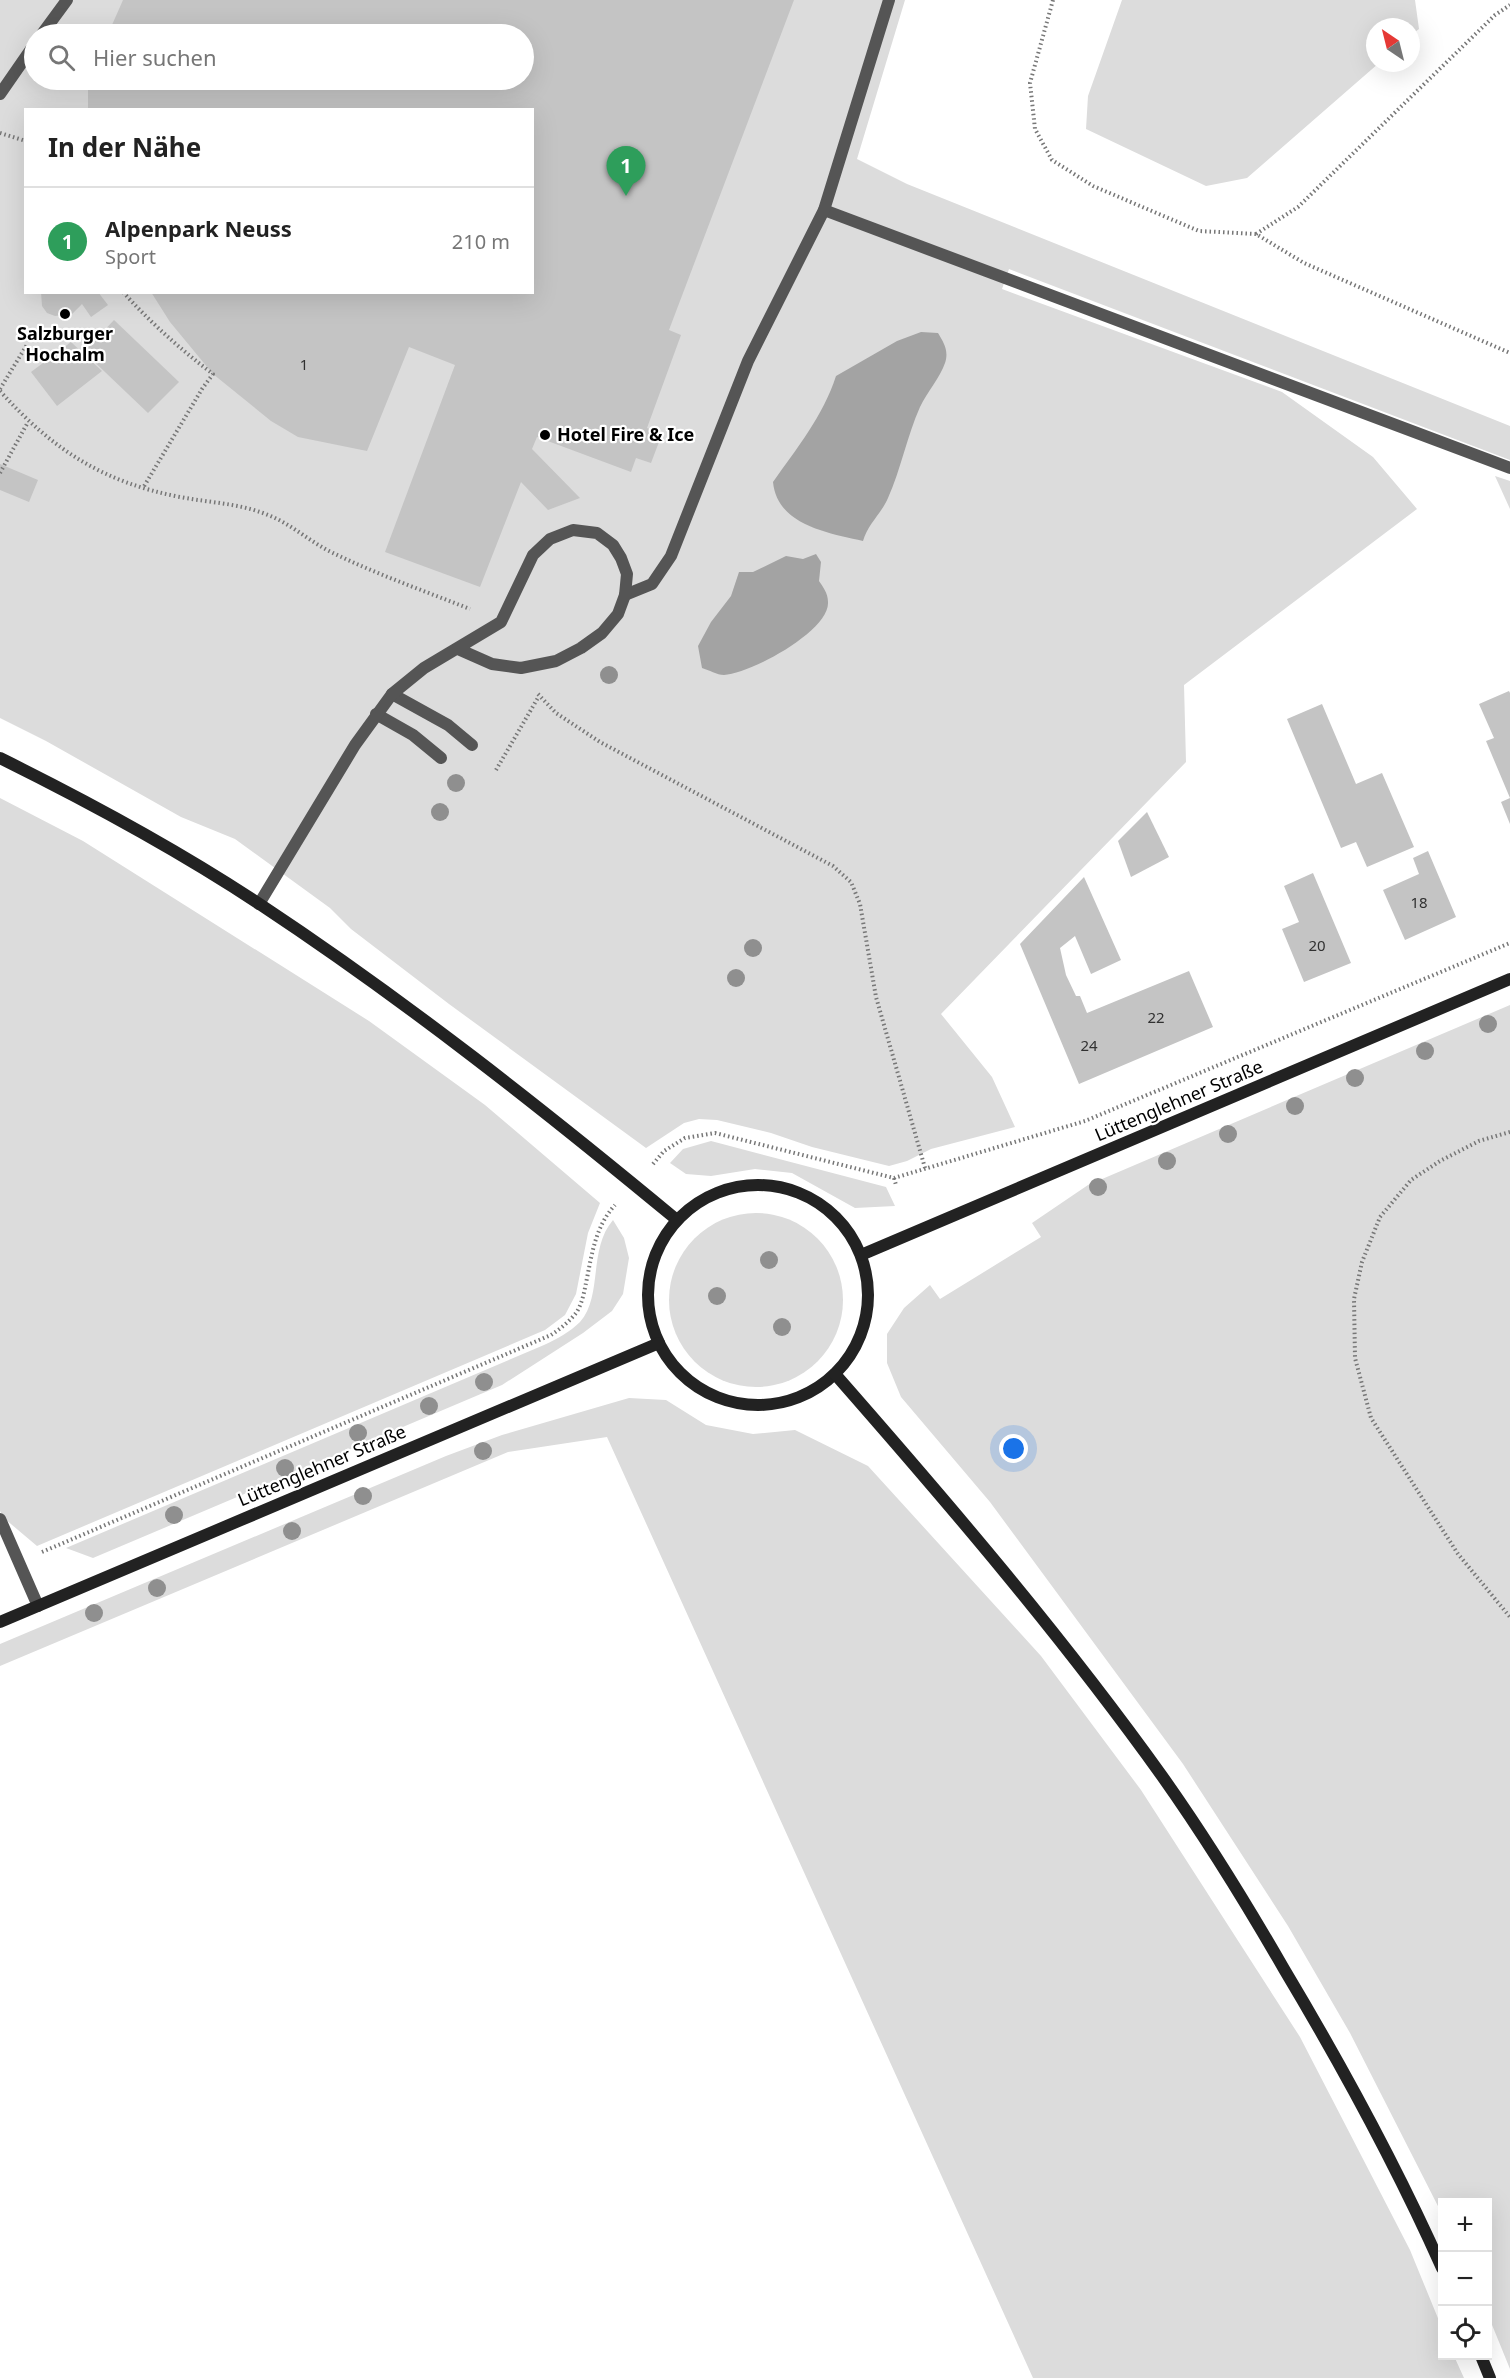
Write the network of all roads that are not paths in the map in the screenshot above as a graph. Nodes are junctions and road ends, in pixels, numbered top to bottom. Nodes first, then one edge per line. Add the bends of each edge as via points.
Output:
1 (67, 0) edge
2 (889, 0) edge
3 (49, 24) edge
4 (24, 59) edge
5 (0, 94) edge
6 (824, 210) junction
7 (1510, 468) edge
8 (625, 595) junction
9 (458, 649) junction
10 (392, 694) junction
11 (376, 714) junction
12 (472, 745) dead end
13 (0, 758) edge
14 (441, 758) dead end
15 (259, 904) junction
16 (1510, 979) edge
17 (677, 1220) junction
18 (861, 1255) junction
19 (659, 1343) junction
20 (835, 1374) junction
21 (0, 1520) edge
22 (38, 1606) junction
23 (0, 1622) edge
24 (1438, 2258) edge
25 (1483, 2360) edge
26 (1490, 2378) edge

1 - 3 lane
2 - 6 lane
4 - 5 lane
6 - 7 lane
6 - 8 lane via 748,361 671,555 652,584
8 - 9 lane via 618,614 602,633 556,661 521,668 492,664
8 - 9 lane via 627,574 613,545 597,533 573,530 550,538 533,555 501,622
9 - 10 lane via 424,668
10 - 11 lane
10 - 12 lane via 448,725
11 - 14 lane via 413,735
11 - 15 lane
13 - 15 main road via 154,841
15 - 17 main road via 444,1034
16 - 18 main road, Lüttenglehner Straße
17 - 18 main road via 712,1194 755,1184 777,1186 798,1191 835,1215
17 - 19 main road via 656,1254 650,1276 651,1322
18 - 20 main road via 868,1285 867,1317 849,1357
19 - 20 main road via 682,1375 699,1388 736,1403 756,1405 788,1400 818,1388
19 - 22 main road, Lüttenglehner Straße
20 - 24 main road via 1058,1636 1163,1778 1243,1898 1324,2036
21 - 22 lane
22 - 23 main road, Lüttenglehner Straße
25 - 26 main road

